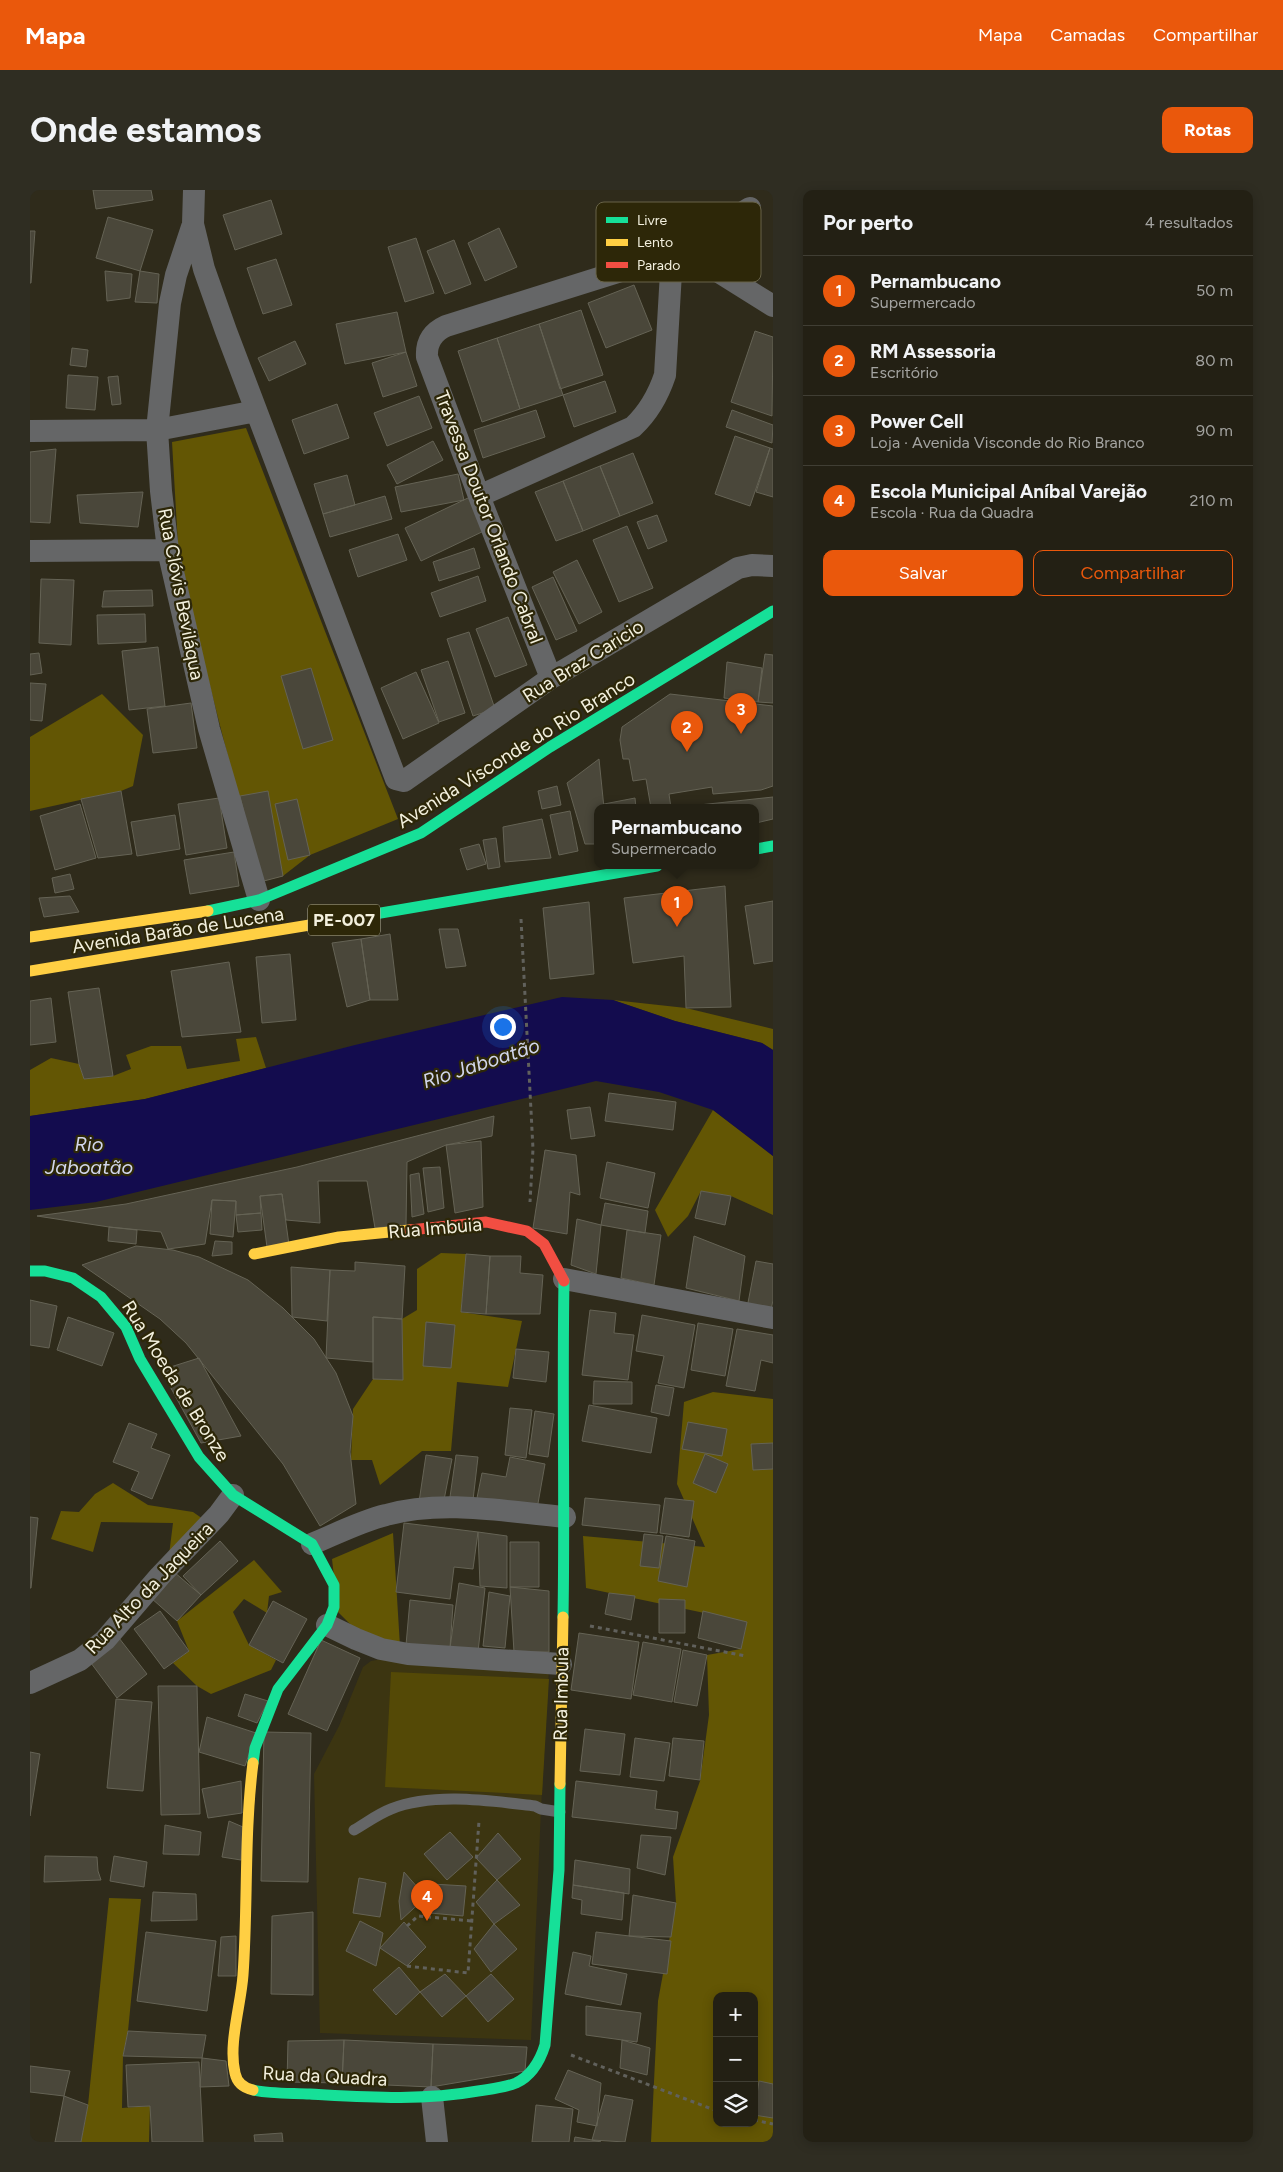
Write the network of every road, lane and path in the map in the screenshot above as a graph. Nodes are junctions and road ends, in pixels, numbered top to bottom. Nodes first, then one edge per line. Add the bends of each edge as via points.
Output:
1 (194, 190) edge
2 (193, 224) junction
3 (596, 278) edge
4 (674, 282) edge
5 (730, 282) edge
6 (773, 306) edge
7 (256, 411) junction
8 (157, 430) junction
9 (30, 432) edge
10 (479, 496) junction
11 (168, 550) junction
12 (30, 551) edge
13 (773, 566) edge
14 (773, 612) edge
15 (551, 678) junction
16 (404, 781) joint
17 (773, 846) edge
18 (759, 848) edge
19 (638, 869) edge
20 (259, 900) junction
21 (521, 917) dead end
22 (30, 937) edge
23 (30, 971) edge
24 (526, 1231) junction
25 (254, 1254) dead end
26 (30, 1271) edge
27 (564, 1279) junction
28 (773, 1318) edge
29 (233, 1495) junction
30 (565, 1517) junction
31 (312, 1544) junction
32 (562, 1622) junction
33 (327, 1625) junction
34 (746, 1656) dead end
35 (561, 1664) junction
36 (30, 1683) edge
37 (480, 1800) junction
38 (560, 1812) junction
39 (354, 1830) dead end
40 (559, 1870) joint
41 (472, 1921) junction
42 (407, 1926) dead end
43 (407, 1966) dead end
44 (545, 2045) junction
45 (432, 2097) junction
46 (713, 2109) edge
47 (758, 2121) edge
48 (773, 2124) edge
49 (437, 2142) edge

1 - 2 street, Rua Clóvis Beviláqua
2 - 7 street, Rua Clóvis Beviláqua via 214,299
2 - 8 street, Rua Clóvis Beviláqua via 170,303
3 - 10 street, Travessa Doutor Orlando Cabral via 446,326 435,331 429,340 427,357
4 - 10 street via 665,375 660,392 647,414 633,427
5 - 6 street
7 - 8 street
7 - 16 street, Rua Clóvis Beviláqua via 390,764 396,779
8 - 9 street
8 - 11 street, Rua Clóvis Beviláqua
10 - 15 street, Travessa Doutor Orlando Cabral
11 - 12 street
11 - 20 street, Rua Clóvis Beviláqua via 210,730
13 - 15 street, Rua Braz Caricio via 738,568
14 - 20 street, Avenida Visconde do Rio Branco via 550,747 421,834
15 - 16 street, Rua Braz Caricio
17 - 18 street
19 - 23 street, Avenida Barão de Lucena / PE-007 via 238,939
20 - 22 street, Avenida Visconde do Rio Branco via 228,908
21 - 24 path via 533,1149
24 - 25 street, Rua Imbuia via 486,1222 339,1237
24 - 27 street, Rua Imbuia via 544,1244
26 - 29 street, Rua Moeda de Bronze via 73,1278 100,1297 126,1327 140,1359 199,1457
27 - 28 street
27 - 30 street, Rua Imbuia
29 - 31 street, Rua Moeda de Bronze
29 - 36 street, Rua Alto da Jaqueira via 105,1640 80,1660
30 - 31 street via 425,1508 386,1515
30 - 32 street, Rua Imbuia
31 - 33 street via 334,1586 334,1606
32 - 34 path
32 - 35 street, Rua Imbuia
33 - 35 street via 382,1649 408,1654
33 - 45 street, Rua da Quadra via 278,1689 255,1748 249,1796 243,1976 234,2054 235,2074 245,2088 258,2091
35 - 38 street, Rua Imbuia
37 - 38 lane
37 - 39 lane via 425,1801 391,1809
37 - 41 path
38 - 40 street, Rua Imbuia
40 - 44 street, Rua da Quadra
41 - 42 path via 418,1916
41 - 43 path via 468,1973
44 - 45 street, Rua da Quadra via 535,2068 515,2084 474,2093
44 - 46 path
45 - 49 street
47 - 48 path

